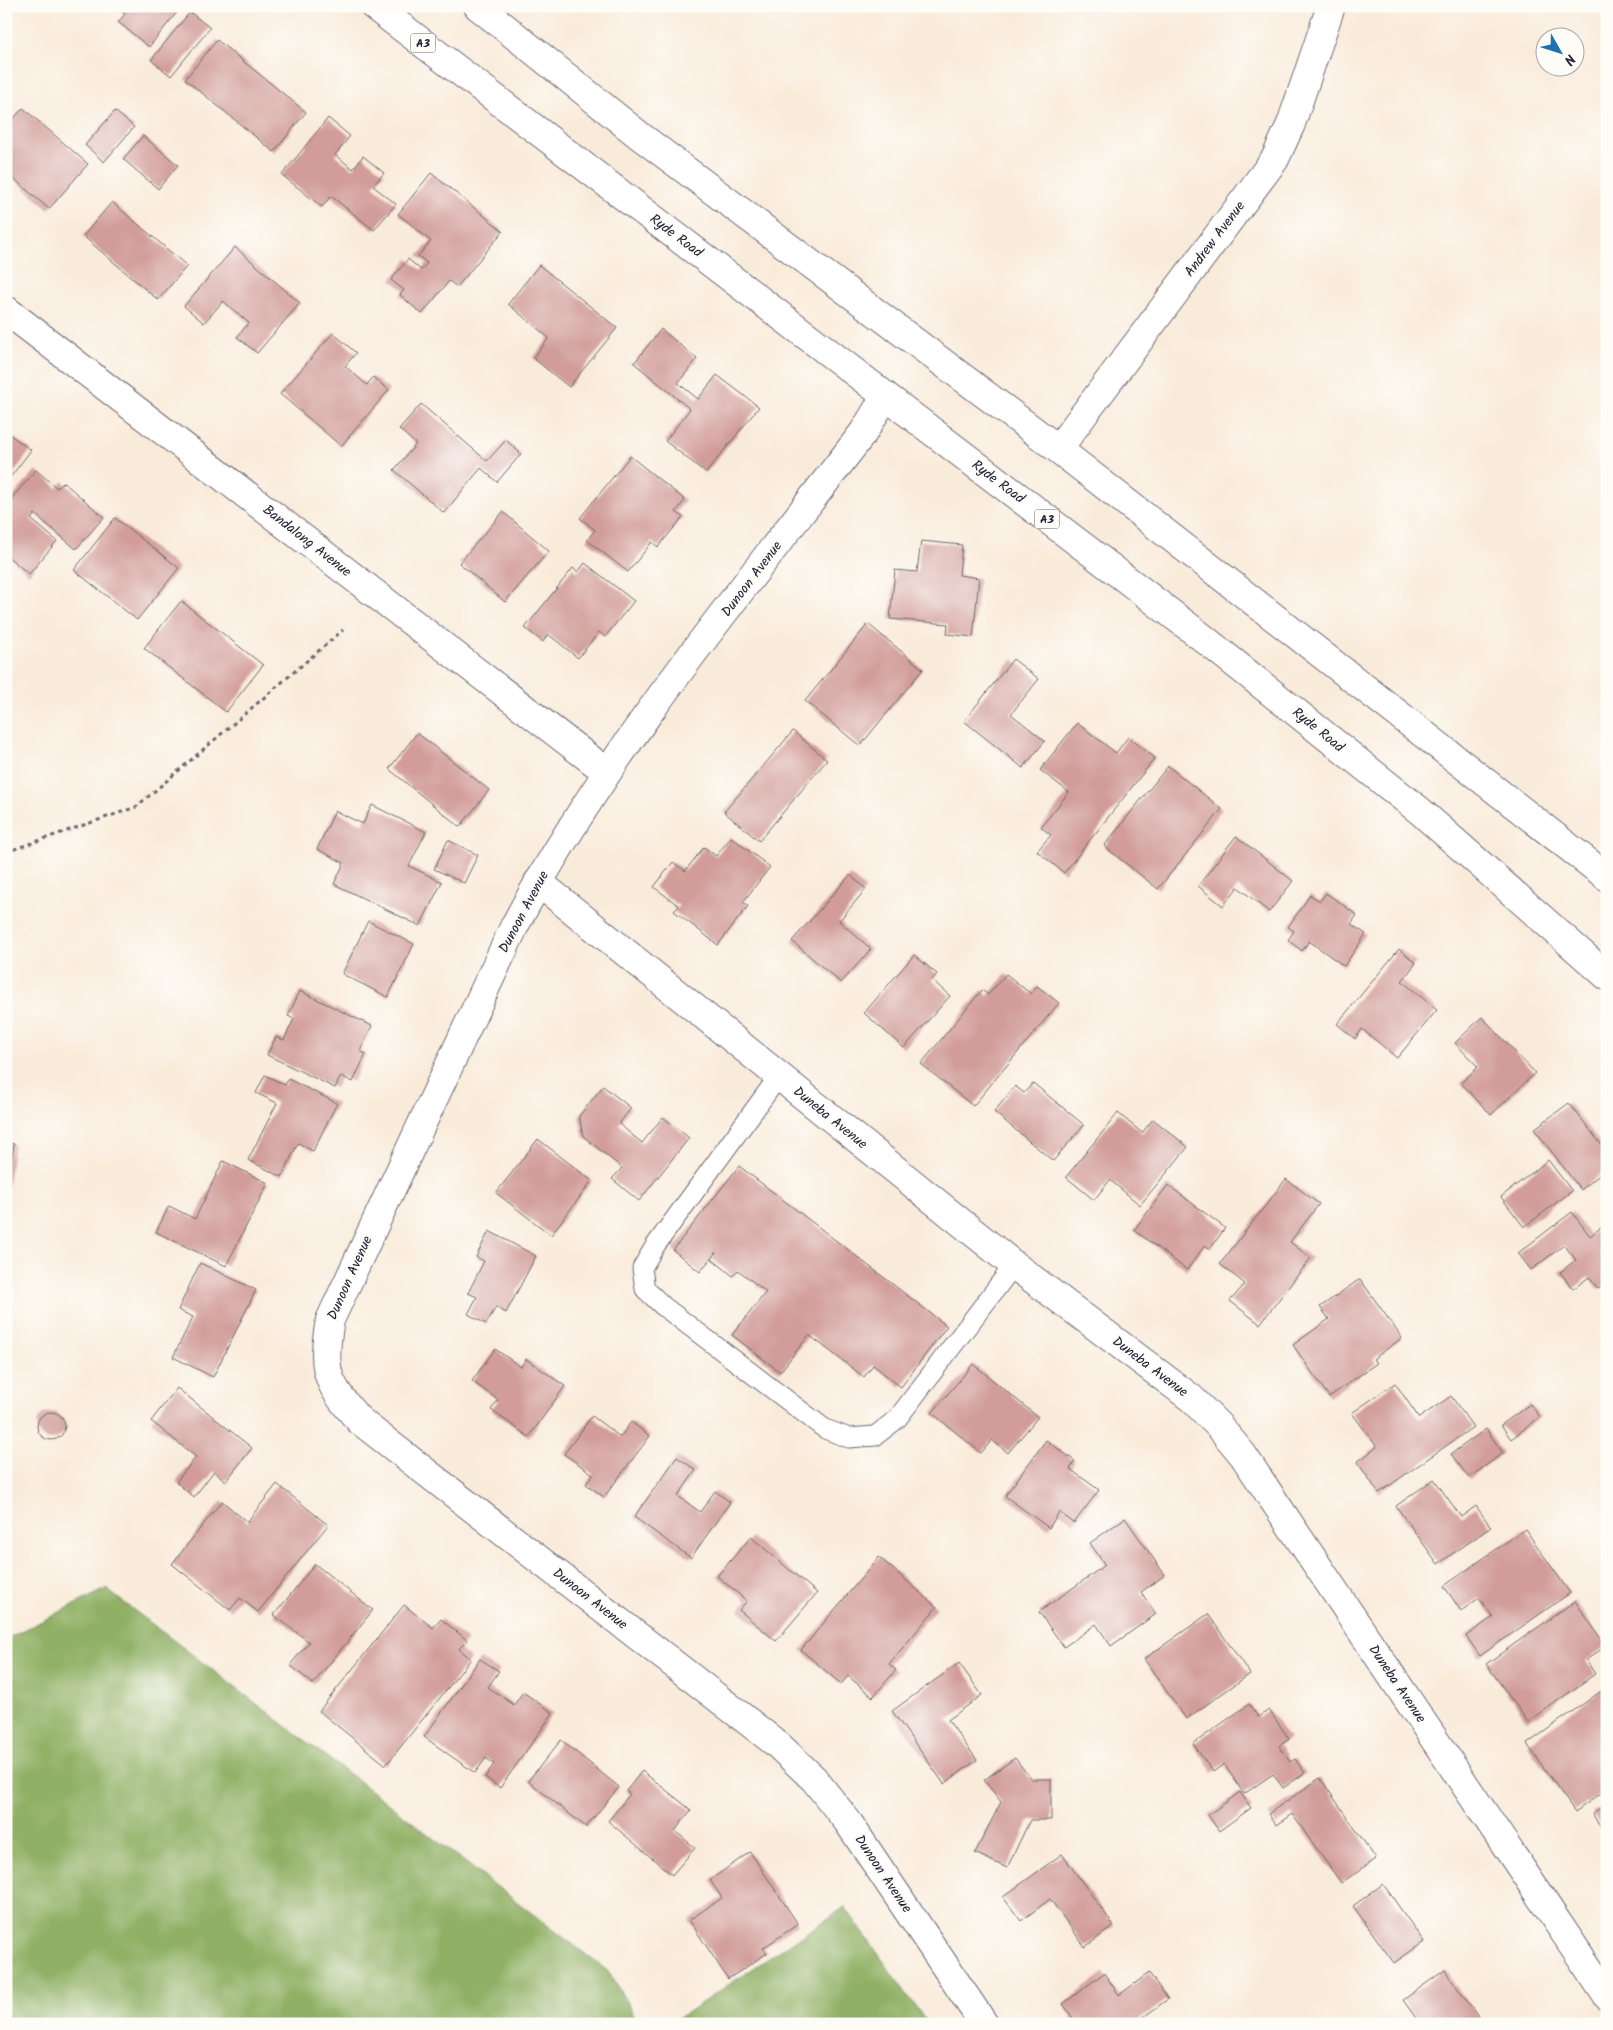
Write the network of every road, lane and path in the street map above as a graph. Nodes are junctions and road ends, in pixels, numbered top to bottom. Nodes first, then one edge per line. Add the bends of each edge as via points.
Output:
1 (374, 6) edge
2 (478, 6) edge
3 (1331, 6) edge
4 (6, 310) edge
5 (885, 397) junction
6 (1058, 449) junction
7 (343, 630) dead end
8 (607, 772) junction
9 (6, 852) edge
10 (1607, 877) edge
11 (538, 882) junction
12 (1607, 976) edge
13 (779, 1076) junction
14 (1014, 1265) junction
15 (1607, 1996) edge
16 (984, 2024) edge

1 - 5 main road, Ryde Road / A3
2 - 6 main road via 640,136
3 - 6 main road, Andrew Avenue via 1292,124 1275,160
4 - 8 main road, Bandalong Avenue
5 - 8 main road, Dunoon Avenue via 863,433
5 - 12 main road, Ryde Road / A3 via 1198,634 1412,804
6 - 10 main road
7 - 9 path via 136,807
8 - 11 main road, Dunoon Avenue
11 - 13 main road, Duneba Avenue
11 - 16 main road, Dunoon Avenue via 330,1320 325,1346 326,1371 338,1397 360,1421 777,1744 814,1779 848,1822
13 - 14 main road, Duneba Avenue
13 - 14 lane via 654,1246 642,1268 645,1289 663,1306 824,1430 849,1438 875,1436 897,1419
14 - 15 main road, Duneba Avenue via 1191,1398 1219,1426 1242,1455

